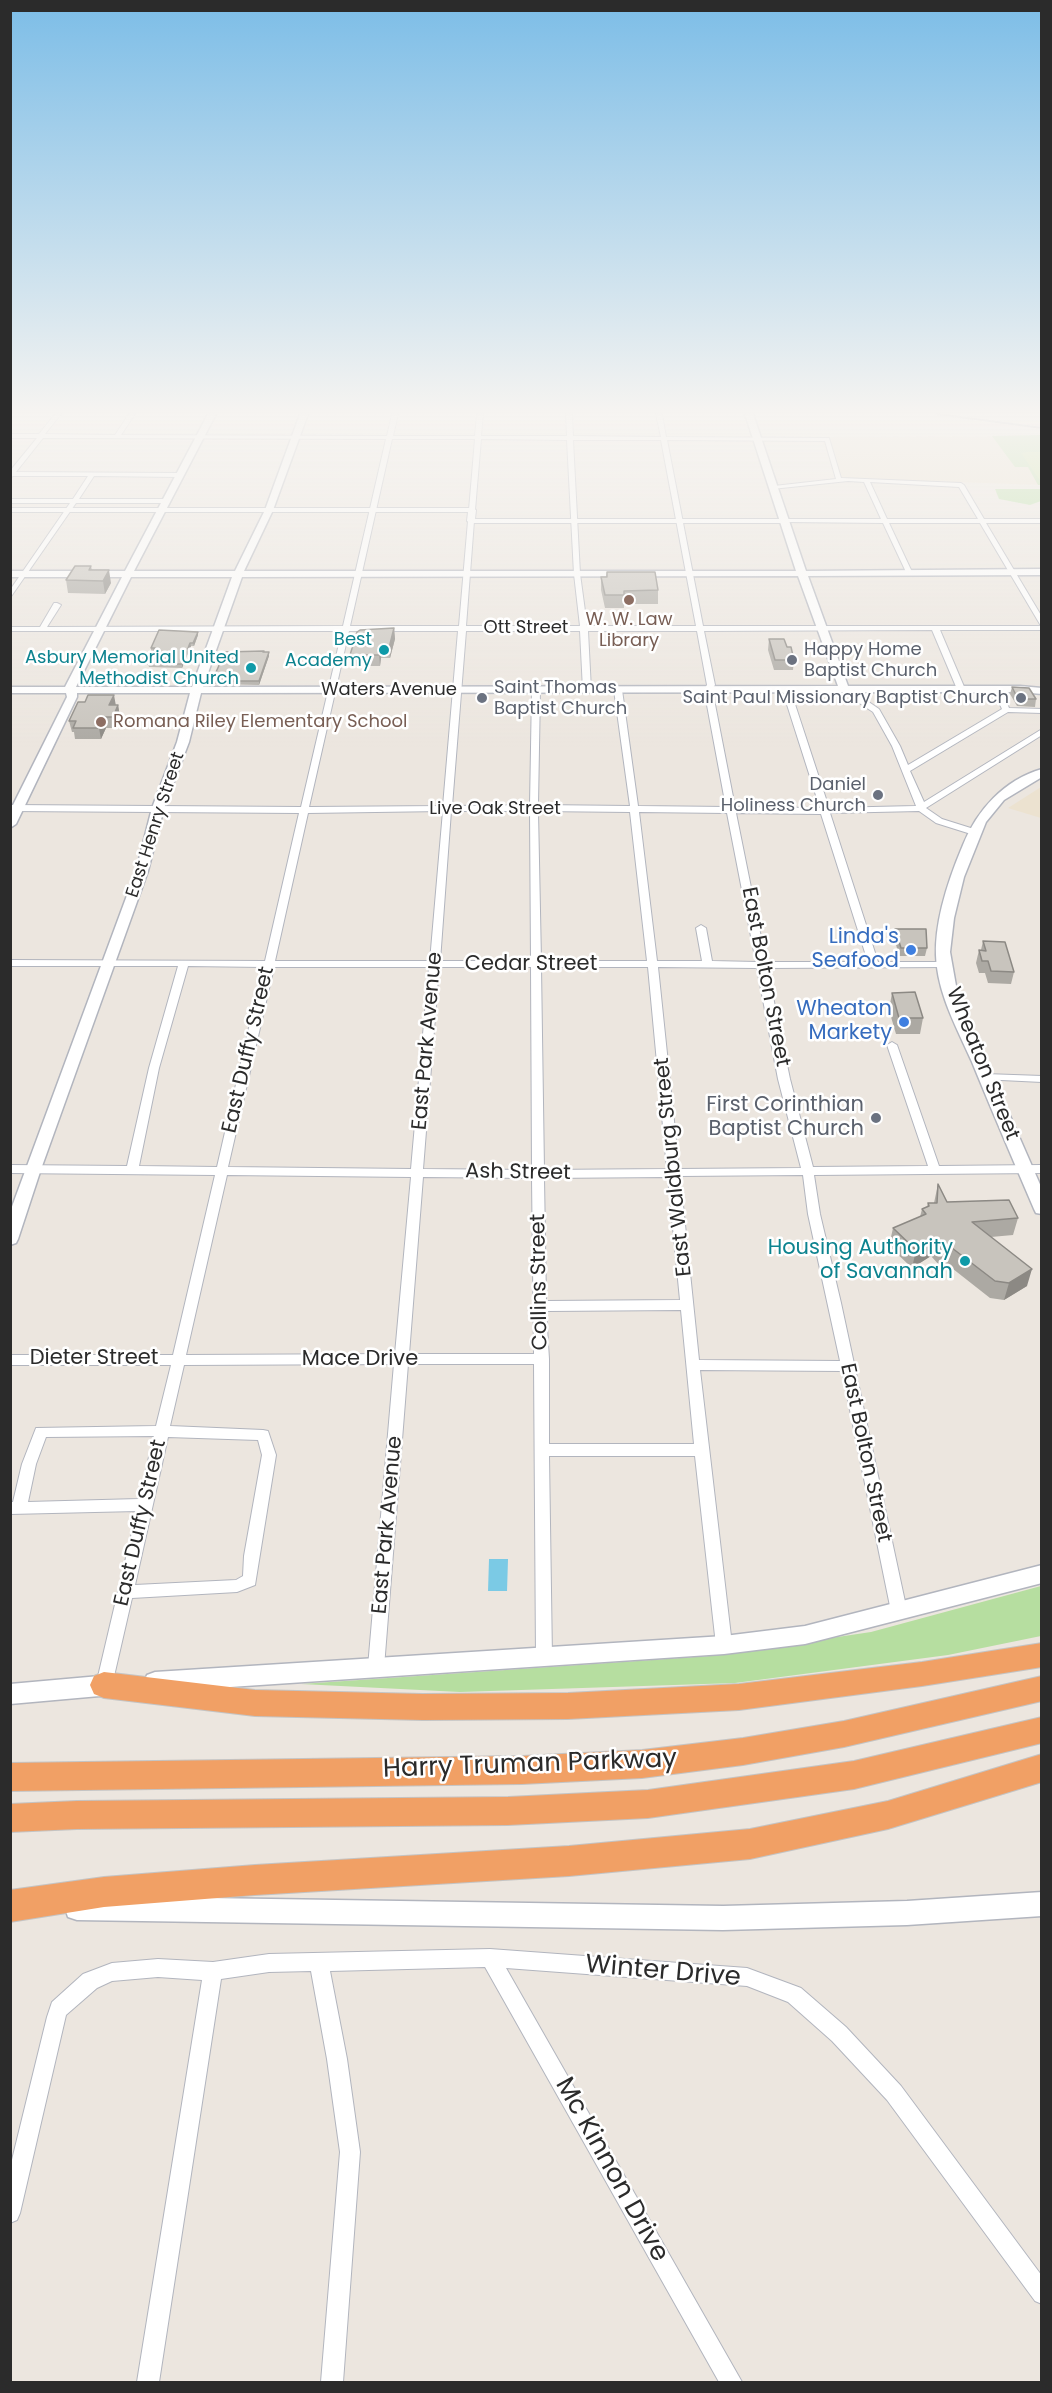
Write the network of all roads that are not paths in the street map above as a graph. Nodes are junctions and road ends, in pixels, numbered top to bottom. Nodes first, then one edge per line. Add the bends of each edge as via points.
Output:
1 (57, 526) edge
2 (152, 526) edge
3 (261, 526) edge
4 (369, 526) edge
5 (471, 526) edge
6 (574, 526) edge
7 (681, 526) edge
8 (785, 526) edge
9 (888, 526) edge
10 (985, 526) edge
11 (909, 572) junction
12 (1012, 572) junction
13 (1041, 572) edge
14 (801, 573) junction
15 (10, 574) edge
16 (25, 574) junction
17 (126, 574) junction
18 (238, 574) junction
19 (358, 574) junction
20 (467, 574) junction
21 (577, 574) junction
22 (690, 574) junction
23 (10, 596) edge
24 (57, 605) dead end
25 (1041, 626) edge
26 (584, 628) junction
27 (700, 628) junction
28 (823, 628) junction
29 (935, 628) junction
30 (10, 629) edge
31 (42, 629) junction
32 (98, 629) junction
33 (219, 629) junction
34 (346, 629) junction
35 (462, 629) junction
36 (708, 689) junction
37 (786, 689) junction
38 (844, 689) junction
39 (961, 689) junction
40 (998, 689) junction
41 (10, 690) edge
42 (71, 690) junction
43 (196, 690) junction
44 (332, 690) junction
45 (457, 690) junction
46 (536, 690) junction
47 (587, 690) junction
48 (618, 690) junction
49 (1041, 691) edge
50 (1006, 710) junction
51 (1041, 711) edge
52 (1041, 731) edge
53 (906, 770) junction
54 (1041, 772) edge
55 (15, 807) edge
56 (921, 807) junction
57 (158, 808) junction
58 (534, 808) junction
59 (447, 809) junction
60 (731, 809) junction
61 (304, 810) junction
62 (634, 810) junction
63 (824, 811) junction
64 (10, 824) edge
65 (974, 832) junction
66 (701, 927) dead end
67 (10, 963) edge
68 (110, 964) junction
69 (184, 964) junction
70 (269, 964) junction
71 (536, 964) junction
72 (707, 964) junction
73 (763, 964) junction
74 (874, 964) junction
75 (434, 965) junction
76 (652, 965) junction
77 (944, 965) junction
78 (892, 1045) dead end
79 (985, 1077) junction
80 (1041, 1079) edge
81 (934, 1168) junction
82 (1025, 1168) junction
83 (10, 1169) edge
84 (33, 1169) junction
85 (1041, 1169) edge
86 (132, 1170) junction
87 (808, 1170) junction
88 (222, 1171) junction
89 (417, 1172) junction
90 (675, 1173) junction
91 (538, 1174) junction
92 (1041, 1209) edge
93 (10, 1239) edge
94 (688, 1305) junction
95 (541, 1306) junction
96 (178, 1359) junction
97 (542, 1359) junction
98 (10, 1360) edge
99 (401, 1360) junction
100 (694, 1365) junction
101 (847, 1366) junction
102 (162, 1431) junction
103 (542, 1450) junction
104 (700, 1450) junction
105 (145, 1505) junction
106 (15, 1508) edge
107 (1041, 1574) edge
108 (125, 1592) junction
109 (899, 1611) junction
110 (724, 1645) junction
111 (1041, 1655) edge
112 (544, 1658) junction
113 (376, 1667) junction
114 (104, 1685) junction
115 (1041, 1688) edge
116 (10, 1694) edge
117 (1041, 1730) edge
118 (1041, 1768) edge
119 (10, 1777) edge
120 (10, 1818) edge
121 (1041, 1904) edge
122 (10, 1908) edge
123 (490, 1958) junction
124 (319, 1962) junction
125 (213, 1971) junction
126 (10, 2213) edge
127 (1041, 2294) edge
128 (148, 2382) edge
129 (332, 2382) edge
130 (731, 2382) edge

1 - 16 street
2 - 17 main road
3 - 18 main road, East Henry Street
4 - 19 street, East Duffy Street
5 - 20 street, East Park Avenue
6 - 21 street
7 - 22 street, East Bolton Street
8 - 14 main road
9 - 11 street
10 - 12 street
11 - 12 main road
11 - 14 main road
12 - 13 main road
12 - 25 street
14 - 22 main road
14 - 28 main road
15 - 16 main road
16 - 17 main road
16 - 23 street
17 - 18 main road
17 - 32 main road
18 - 19 main road
18 - 33 main road, East Henry Street
19 - 20 main road
19 - 34 street, East Duffy Street
20 - 21 main road
20 - 35 street, East Park Avenue
21 - 22 main road
21 - 26 street
22 - 27 street, East Bolton Street
24 - 31 street
25 - 29 street, Ott Street
26 - 27 street, Ott Street
26 - 35 street, Ott Street
26 - 47 street
27 - 28 street, Ott Street
27 - 36 street, East Bolton Street via 711,686
28 - 29 street, Ott Street
28 - 38 main road
29 - 39 street
30 - 31 street, Ott Street
31 - 32 street, Ott Street
32 - 33 street, Ott Street
32 - 42 main road
33 - 34 street, Ott Street
33 - 43 main road, East Henry Street
34 - 35 street, Ott Street
34 - 44 street, East Duffy Street
35 - 45 street, East Park Avenue
36 - 37 main road, Waters Avenue
36 - 48 main road, Waters Avenue
36 - 60 street, East Bolton Street
37 - 38 main road, Waters Avenue
37 - 63 street
38 - 39 main road, Waters Avenue
38 - 53 street via 876,711
39 - 40 main road, Waters Avenue
40 - 49 main road, Waters Avenue
40 - 50 street
41 - 42 main road, Waters Avenue
42 - 43 main road, Waters Avenue
42 - 55 main road via 72,698
43 - 44 main road, Waters Avenue
43 - 57 main road, East Henry Street via 183,742
44 - 45 main road, Waters Avenue
44 - 61 street, East Duffy Street
45 - 46 main road, Waters Avenue
45 - 59 street, East Park Avenue
46 - 47 main road, Waters Avenue
46 - 58 street, Collins Street
47 - 48 main road, Waters Avenue
48 - 62 street, East Waldburg Street
50 - 51 street
50 - 53 street
52 - 56 street
53 - 56 street
54 - 65 main road, Wheaton Street via 993,804
55 - 57 street, Live Oak Street
55 - 64 main road
56 - 63 street, Live Oak Street
56 - 65 street via 939,821
57 - 61 street, Live Oak Street
57 - 68 main road, East Henry Street via 142,871
58 - 59 street, Live Oak Street
58 - 62 street, Live Oak Street
58 - 71 street, Collins Street
59 - 61 street, Live Oak Street
59 - 75 street, East Park Avenue
60 - 62 street, Live Oak Street
60 - 63 street, Live Oak Street
60 - 73 street, East Bolton Street
61 - 70 street, East Duffy Street
62 - 76 street, East Waldburg Street
63 - 74 street
65 - 77 main road, Wheaton Street via 948,911
66 - 72 street
67 - 68 street, Cedar Street
68 - 69 street, Cedar Street
68 - 84 main road, East Henry Street
69 - 70 street, Cedar Street
69 - 86 street via 154,1068
70 - 75 street, Cedar Street
70 - 88 street, East Duffy Street
71 - 75 street, Cedar Street
71 - 76 street, Cedar Street
71 - 91 street, Collins Street
72 - 73 street, Cedar Street
72 - 76 street, Cedar Street
73 - 74 street, Cedar Street
73 - 87 street, East Bolton Street via 784,1078
74 - 77 street, Cedar Street
75 - 89 street, East Park Avenue
76 - 90 street, East Waldburg Street
77 - 79 main road, Wheaton Street via 951,997
78 - 81 street
79 - 80 street
79 - 82 main road, Wheaton Street
81 - 82 street, Ash Street
81 - 87 street, Ash Street
82 - 85 street, Ash Street
82 - 92 main road, Wheaton Street
83 - 84 street, Ash Street
84 - 86 street, Ash Street
84 - 93 main road, East Henry Street
86 - 88 street, Ash Street
87 - 90 street, Ash Street
87 - 101 street, East Bolton Street
88 - 89 street, Ash Street
88 - 96 street, East Duffy Street
89 - 91 street, Ash Street
89 - 99 street, East Park Avenue
90 - 91 street, Ash Street
90 - 94 street, East Waldburg Street
91 - 95 street, Collins Street
94 - 95 street
94 - 100 street, East Waldburg Street
95 - 97 street, Collins Street
96 - 98 street, Dieter Street
96 - 99 street, Mace Drive
96 - 102 street, East Duffy Street
97 - 99 street, Mace Drive
97 - 103 street, Collins Street
99 - 113 street, East Park Avenue
100 - 101 street
100 - 104 street, East Waldburg Street
101 - 109 street, East Bolton Street
102 - 105 street, East Duffy Street
102 - 106 street via 41,1432
102 - 108 street via 263,1435 269,1455 250,1580 237,1586
103 - 104 street
103 - 112 street, Collins Street
104 - 110 street, East Waldburg Street
105 - 106 street
105 - 108 street, East Duffy Street
107 - 109 main road
108 - 114 street, East Duffy Street
109 - 110 main road via 806,1635
110 - 112 main road
111 - 114 highway via 739,1697 567,1706 255,1703
112 - 113 main road
113 - 114 main road
114 - 116 main road
115 - 119 highway, Harry Truman Parkway via 840,1736 641,1764 507,1770
117 - 120 highway, Harry Truman Parkway via 854,1775 648,1804 508,1811
118 - 122 highway via 888,1815 750,1844 569,1862 104,1892
121 - 122 main road via 907,1914 723,1918
123 - 124 street, Winter Drive
123 - 127 street, Winter Drive via 747,1977 794,1995 839,2034 894,2093
123 - 130 street, Mc Kinnon Drive
124 - 125 street, Winter Drive via 268,1963
124 - 129 street via 350,2152
125 - 126 street, Winter Drive via 112,1971 90,1981 59,2009
125 - 128 street

